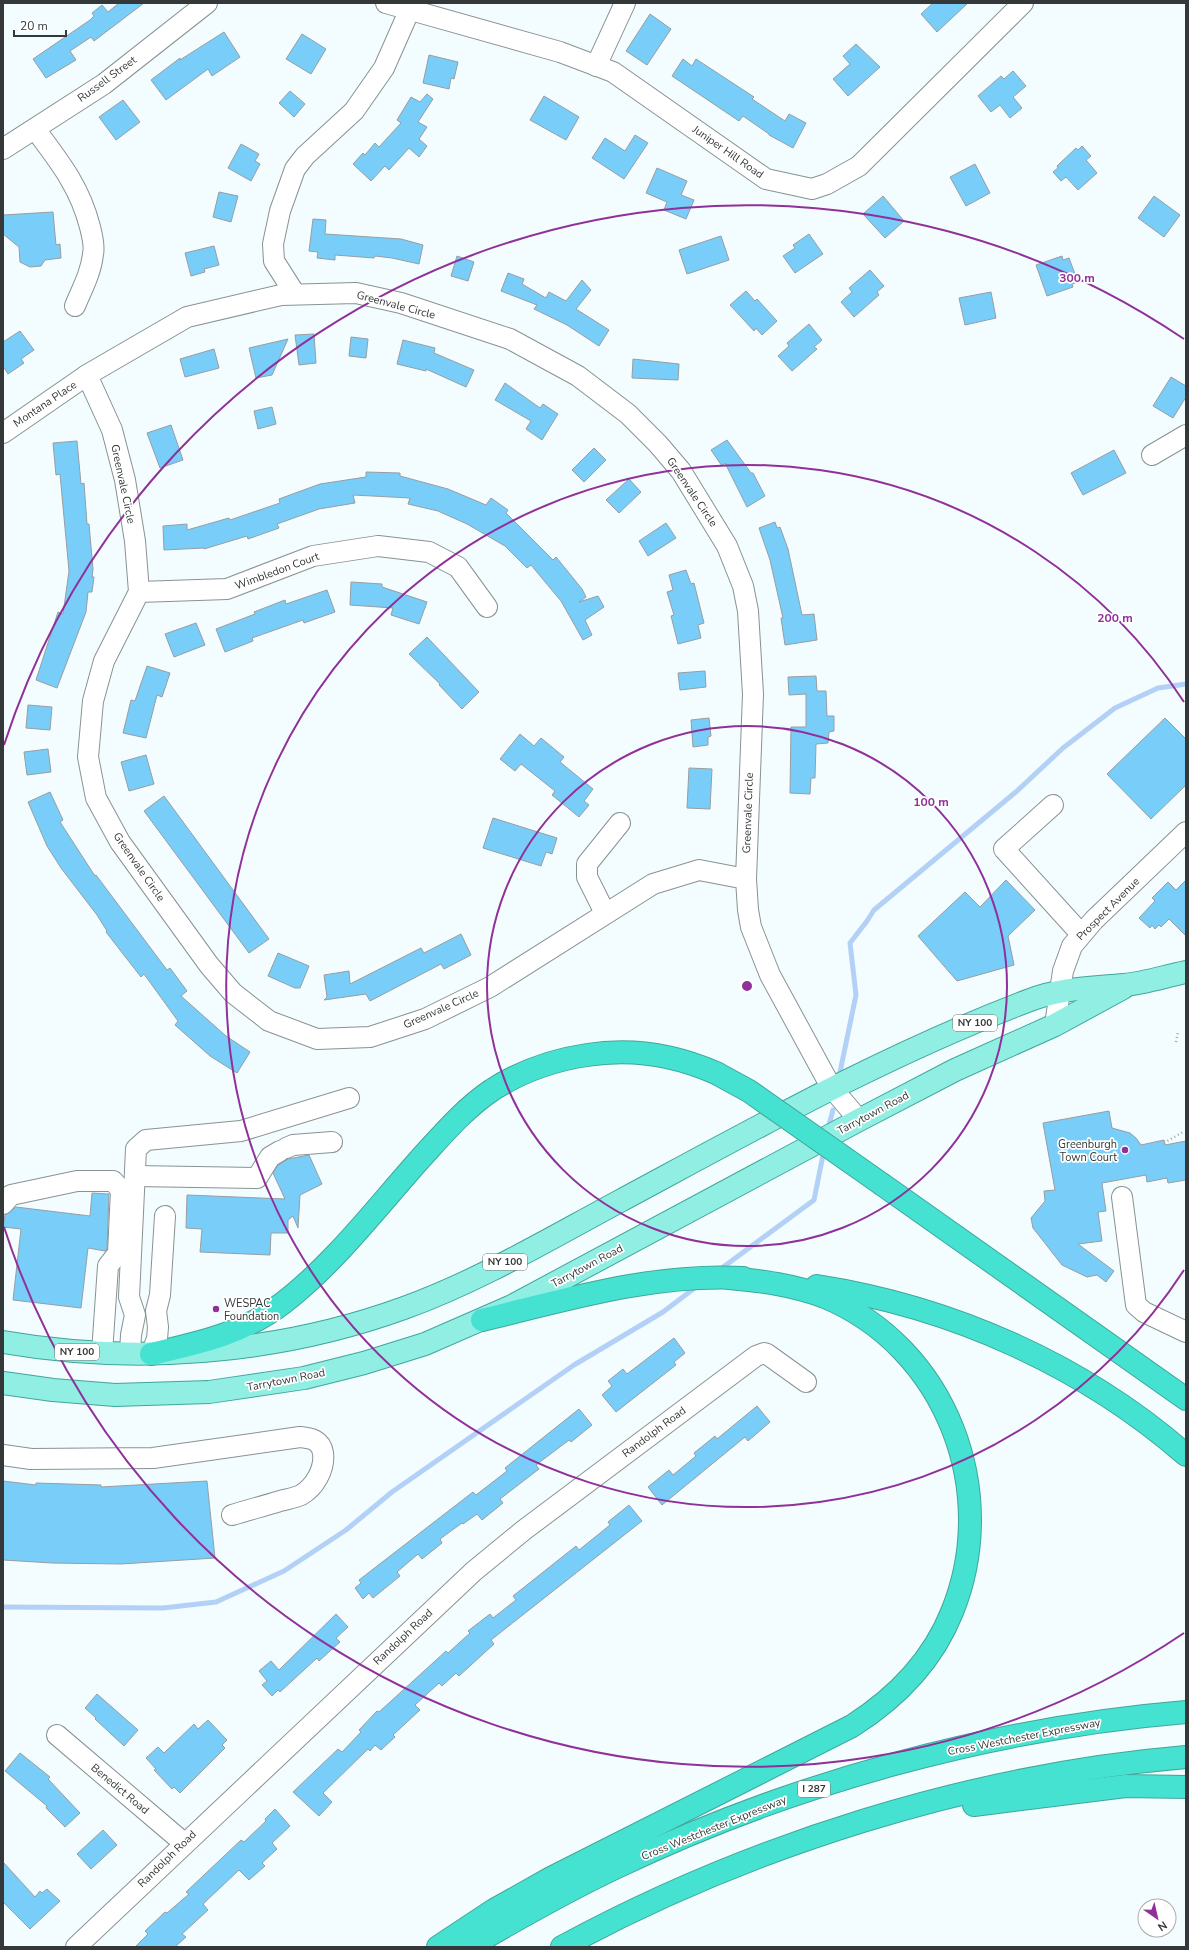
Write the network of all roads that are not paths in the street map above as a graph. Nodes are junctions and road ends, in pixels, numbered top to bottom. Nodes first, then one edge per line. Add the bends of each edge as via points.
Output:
1 (207, 3) edge
2 (386, 3) edge
3 (625, 3) edge
4 (1023, 3) edge
5 (410, 9) junction
6 (596, 66) junction
7 (35, 129) junction
8 (3, 149) edge
9 (295, 294) junction
10 (75, 306) dead end
11 (87, 375) junction
12 (3, 433) edge
13 (1186, 435) edge
14 (1152, 455) dead end
15 (139, 592) junction
16 (487, 607) dead end
17 (1053, 805) dead end
18 (620, 823) dead end
19 (1186, 832) edge
20 (746, 879) junction
21 (605, 913) junction
22 (1081, 934) junction
23 (1186, 972) edge
24 (1127, 985) junction
25 (1060, 991) junction
26 (1055, 1025) junction
27 (831, 1087) junction
28 (350, 1098) dead end
29 (859, 1120) junction
30 (332, 1142) dead end
31 (135, 1176) junction
32 (1122, 1197) dead end
33 (3, 1204) edge
34 (165, 1216) dead end
35 (729, 1278) junction
36 (156, 1311) junction
37 (135, 1315) junction
38 (482, 1320) junction
39 (1186, 1332) edge
40 (3, 1342) edge
41 (102, 1353) junction
42 (141, 1354) junction
43 (806, 1382) dead end
44 (3, 1383) edge
45 (1186, 1398) edge
46 (3, 1455) edge
47 (1186, 1455) edge
48 (232, 1515) dead end
49 (1186, 1712) edge
50 (57, 1735) dead end
51 (1186, 1757) edge
52 (1186, 1787) edge
53 (872, 1818) junction
54 (184, 1843) junction
55 (76, 1947) edge
56 (438, 1947) edge
57 (469, 1947) edge
58 (562, 1947) edge

1 - 7 street, Russell Street via 104,84
2 - 5 street, Juniper Hill Road
3 - 6 street
4 - 6 street, Juniper Hill Road via 859,166 827,184 812,189 766,179 613,72
5 - 6 street, Juniper Hill Road via 560,52
5 - 9 street via 384,68 354,111 305,156 295,169 280,211 274,244 274,261
7 - 8 street, Russell Street
7 - 10 street via 72,180 85,206 92,233 94,252 90,271
9 - 11 street, Greenvale Circle via 187,317
9 - 20 street, Greenvale Circle via 356,293 401,303 510,339 578,376 628,414 681,471 728,546 743,586 748,611 753,694
11 - 12 street, Montana Place
11 - 15 street, Greenvale Circle via 112,430 125,480 135,542
13 - 14 street
15 - 16 street, Wimbledon Court via 227,589 313,556 378,546 429,552 458,567
15 - 21 street, Greenvale Circle via 104,661 93,701 88,757 96,798 120,842 209,965 233,993 269,1021 317,1038 370,1037 425,1018 490,987
17 - 22 street via 1004,849
18 - 21 street via 587,864 588,877
19 - 22 street, Prospect Avenue
20 - 21 street, Greenvale Circle via 700,870 653,884
20 - 27 street, Greenvale Circle via 748,910 757,946
22 - 25 street, Prospect Avenue via 1072,946 1065,964
23 - 24 main road, Tarrytown Road / NY 100
24 - 25 main road, Tarrytown Road / NY 100
24 - 26 main road, Tarrytown Road / NY 100
25 - 26 street, Prospect Avenue
25 - 27 main road, Tarrytown Road / NY 100 via 1033,999 937,1038
26 - 29 main road, Tarrytown Road / NY 100 via 955,1070
27 - 29 street, Greenvale Circle
27 - 42 main road, Tarrytown Road / NY 100 via 518,1256 402,1308 342,1326 273,1342 212,1350
28 - 31 street via 240,1131 146,1140 136,1149
29 - 38 main road, Tarrytown Road / NY 100
30 - 31 street via 293,1145 270,1156 257,1178
31 - 37 street via 130,1297
32 - 39 street via 1136,1305 1144,1312
33 - 41 street via 11,1195 77,1181 112,1181 121,1190 118,1253 108,1266
34 - 36 street via 160,1295
35 - 38 highway via 682,1279 635,1285
35 - 47 highway via 796,1282 854,1293 923,1310 990,1335 1090,1385
35 - 56 highway via 777,1283 826,1298 874,1326 915,1364 932,1387 956,1436 965,1465 970,1496 971,1527 968,1556 952,1613 920,1667 878,1709 858,1722 551,1878 494,1910
36 - 37 street
36 - 42 street via 157,1339
37 - 42 street via 130,1335
38 - 44 main road, Tarrytown Road / NY 100 via 425,1344 364,1363 304,1378 241,1388 178,1394 115,1395
40 - 41 main road, Tarrytown Road / NY 100
41 - 42 main road, Tarrytown Road / NY 100
42 - 45 highway, bridge via 201,1342 233,1332 282,1304 319,1271 456,1120 492,1090 547,1064 577,1056 625,1052 671,1057 716,1072 749,1091
43 - 54 street, Randolph Road via 767,1354 756,1356 494,1553
46 - 48 street via 31,1459 153,1458 300,1437 312,1438 319,1443 323,1451 323,1461 317,1480 310,1488 300,1495
49 - 57 highway, Cross Westchester Expressway / I 287 via 1097,1723 985,1743 859,1775 676,1841 560,1896
50 - 54 street, Benedict Road
51 - 53 highway via 1054,1775
52 - 53 highway via 1132,1786 1092,1789
53 - 58 highway via 812,1837 707,1878 637,1908
54 - 55 street, Randolph Road

